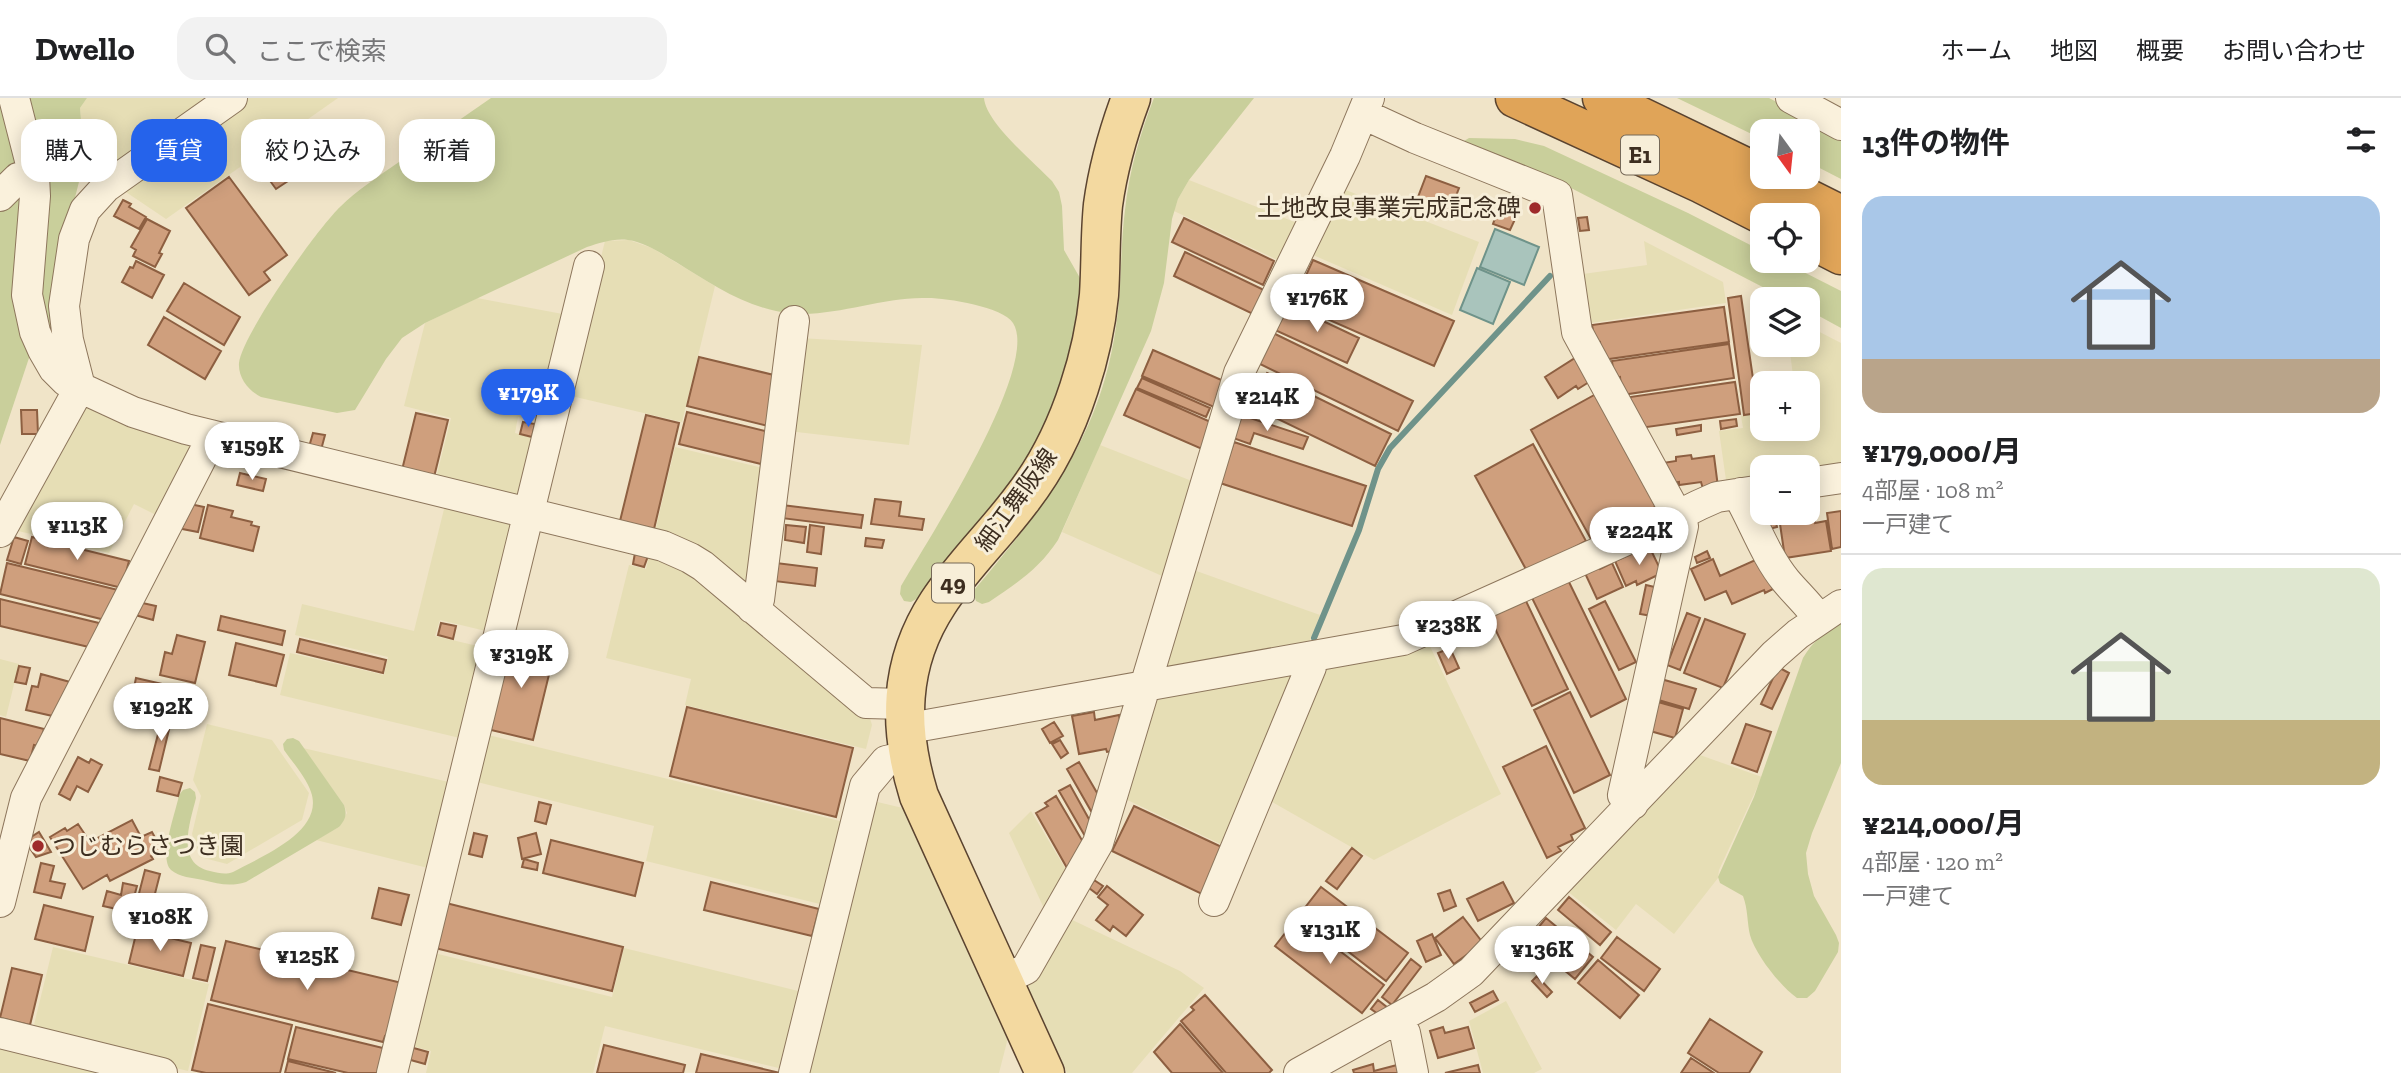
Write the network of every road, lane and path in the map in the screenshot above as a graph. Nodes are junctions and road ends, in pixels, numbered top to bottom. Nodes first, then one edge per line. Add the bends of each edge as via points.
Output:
1 (14, 98) edge
2 (232, 98) edge
3 (1131, 98) edge
4 (1515, 98) edge
5 (1602, 98) edge
6 (1791, 98) edge
7 (1367, 104) edge
8 (21, 125) edge
9 (1841, 125) edge
10 (1750, 169) edge
11 (21, 178) edge
12 (34, 182) edge
13 (1790, 189) edge
14 (0, 196) edge
15 (1750, 208) edge
16 (1841, 215) edge
17 (1820, 244) edge
18 (1841, 255) edge
19 (589, 266) dead end
20 (794, 321) dead end
21 (80, 387) junction
22 (211, 435) junction
23 (1841, 478) edge
24 (1820, 481) edge
25 (1750, 491) edge
26 (1750, 493) edge
27 (529, 513) junction
28 (1677, 516) junction
29 (1750, 517) edge
30 (1754, 525) edge
31 (0, 532) edge
32 (752, 608) junction
33 (1830, 612) edge
34 (1309, 657) junction
35 (1145, 687) junction
36 (906, 730) junction
37 (1633, 804) junction
38 (0, 901) edge
39 (1214, 901) dead end
40 (1003, 980) junction
41 (1396, 1019) junction
42 (0, 1033) edge
43 (162, 1073) edge
44 (391, 1073) edge
45 (794, 1073) edge
46 (1045, 1073) edge
47 (1299, 1073) edge
48 (1413, 1073) edge

1 - 8 street
2 - 21 street via 106,187 85,210 74,239 64,306
3 - 36 main road, 細江舞阪線 / 49 via 1115,146 1104,204 1095,326 1069,417 1023,498 932,613 908,672
4 - 15 highway, E1
5 - 10 highway, E1
6 - 9 street
7 - 28 street via 1415,138 1557,195 1577,332
7 - 35 street via 1239,373
11 - 14 street
12 - 21 street via 27,276 30,314 54,369
13 - 16 highway, E1
17 - 18 highway
19 - 27 street
20 - 32 street via 759,600
21 - 22 street via 133,412
21 - 31 street
22 - 27 street
22 - 38 street via 26,798
23 - 24 street
25 - 28 street via 1717,498
26 - 29 street via 1742,502
27 - 32 street via 677,551 703,566
27 - 44 street
28 - 34 street via 1403,640
28 - 37 street via 1683,526 1623,794
30 - 33 street via 1785,580 1808,603
32 - 36 street via 866,703
33 - 37 street via 1774,655
34 - 35 street
34 - 39 street via 1311,667
35 - 36 street
35 - 40 street via 1098,843 1026,970
36 - 40 main road, 細江舞阪線 / 49 via 928,817
36 - 45 street via 865,786
37 - 41 street via 1471,972
40 - 46 main road, 細江舞阪線 / 49
41 - 47 street
41 - 48 street via 1405,1033
42 - 43 street

